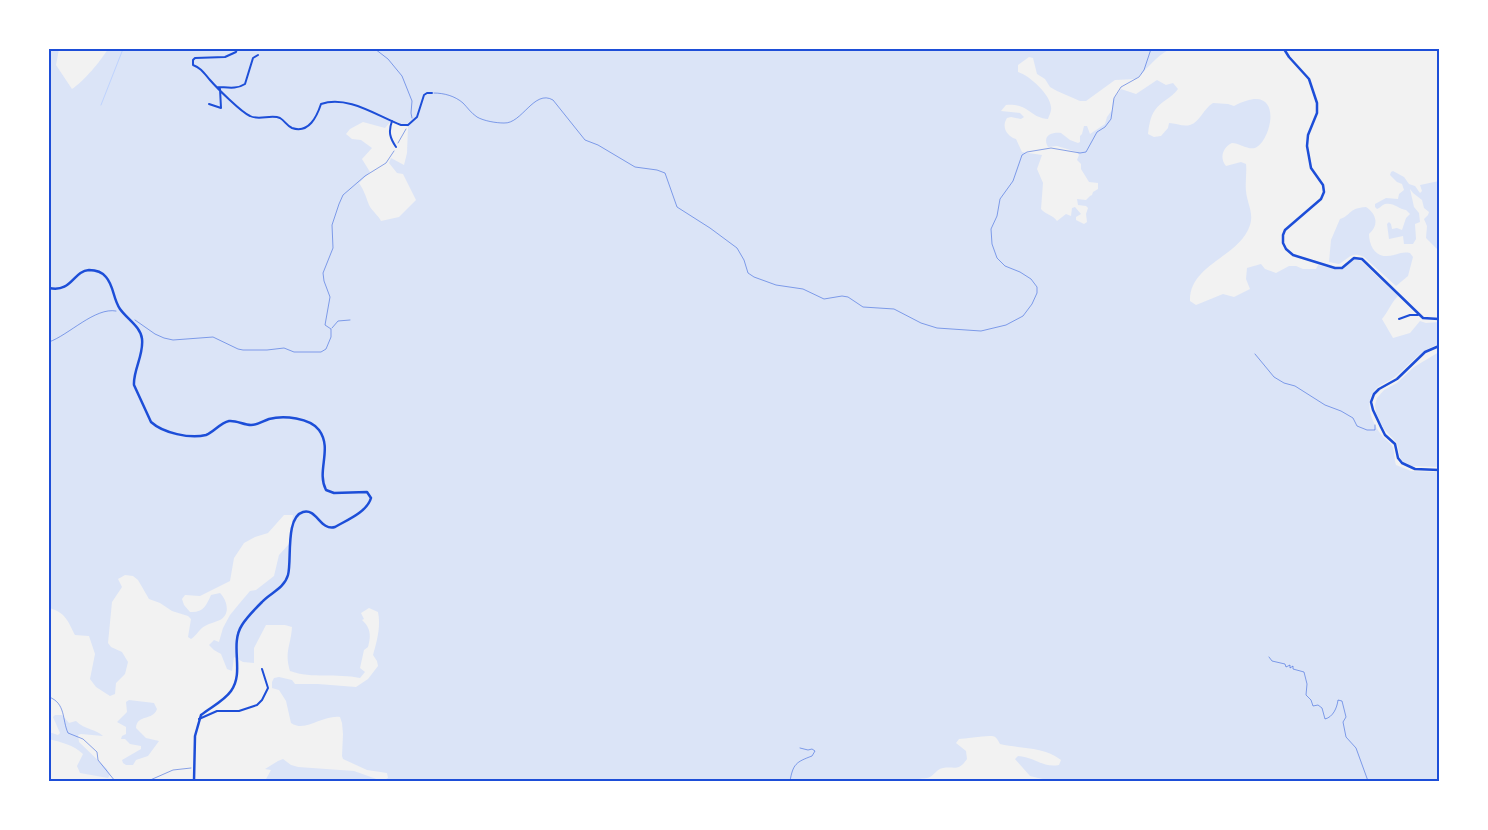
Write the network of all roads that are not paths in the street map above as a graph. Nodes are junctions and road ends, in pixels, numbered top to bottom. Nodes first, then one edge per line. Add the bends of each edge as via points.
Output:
1 (237, 49) edge
2 (1151, 49) edge
3 (1284, 49) edge
4 (258, 55) dead end
5 (218, 88) junction
6 (432, 93) joint
7 (209, 104) dead end
8 (392, 121) junction
9 (396, 147) road end
10 (49, 288) edge
11 (1420, 315) junction
12 (1399, 319) dead end
13 (1439, 319) edge
14 (1439, 346) edge
15 (1439, 470) edge
16 (262, 669) dead end
17 (199, 719) junction
18 (194, 781) edge

1 - 5 street via 231,55 193,60 193,65 202,69
2 - 6 lane via 1144,70 1121,87 1114,98 1110,119 1097,132 1086,152 1051,148 1022,155 1013,181 1000,199 991,229 992,244 997,258 1005,266 1031,279 1037,287 1036,294 1023,316 995,329 981,331 937,328 894,309 863,307 842,296 824,299 803,289 765,282 748,273 737,248 677,207 665,173 635,168 585,140 549,98 542,98 517,119 505,124 477,116 451,96
3 - 11 street via 1309,79 1318,107 1307,146 1311,168 1323,185 1324,194 1285,230 1282,237 1284,245 1295,256 1338,269 1354,258 1362,258
4 - 5 street via 253,58 243,86
5 - 7 street via 220,108
5 - 8 street via 250,117 278,117 294,129 311,124 323,103 349,103
6 - 8 street via 424,95 414,121 401,125
8 - 9 street via 389,130
10 - 17 street via 66,286 84,271 100,272 108,279 117,304 142,338 134,385 156,427 195,436 205,435 230,421 252,425 270,419 305,420 323,436 322,478 326,490 334,493 367,492 371,498 364,508 335,527 325,526 309,512 302,512 295,518 285,582 262,601 242,625 237,635 235,684
11 - 12 street
11 - 13 street via 1426,319
14 - 15 street via 1425,352 1397,379 1375,392 1372,404 1403,465
16 - 17 street via 268,688 257,705 239,711 217,711
17 - 18 street via 195,736

